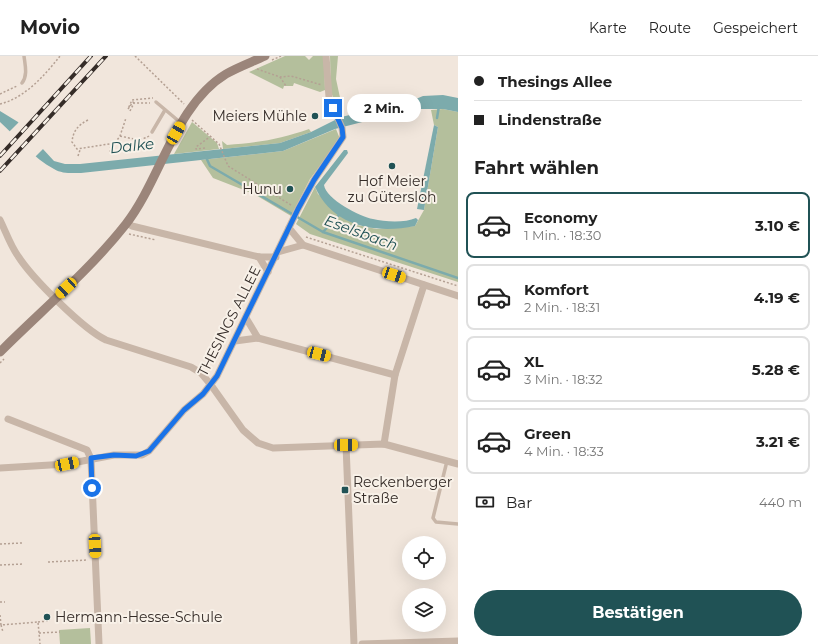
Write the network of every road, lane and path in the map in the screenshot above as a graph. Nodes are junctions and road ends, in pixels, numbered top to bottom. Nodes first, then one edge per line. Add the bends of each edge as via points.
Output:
1 (24, 56) edge
2 (60, 56) edge
3 (135, 56) edge
4 (281, 56) edge
5 (326, 56) edge
6 (265, 61) edge
7 (280, 77) junction
8 (22, 83) joint
9 (286, 86) dead end
10 (328, 87) junction
11 (0, 94) edge
12 (156, 102) junction
13 (134, 103) junction
14 (0, 104) edge
15 (165, 110) junction
16 (180, 110) dead end
17 (130, 112) dead end
18 (194, 114) dead end
19 (126, 118) dead end
20 (88, 120) dead end
21 (192, 120) dead end
22 (185, 124) junction
23 (152, 132) joint
24 (120, 136) junction
25 (211, 136) junction
26 (111, 145) junction
27 (205, 148) dead end
28 (80, 150) junction
29 (110, 152) dead end
30 (78, 156) dead end
31 (296, 214) junction
32 (0, 220) edge
33 (127, 223) junction
34 (289, 228) junction
35 (302, 236) dead end
36 (303, 245) junction
37 (277, 254) junction
38 (259, 257) junction
39 (268, 272) junction
40 (424, 285) junction
41 (458, 286) edge
42 (458, 296) edge
43 (55, 298) junction
44 (246, 318) junction
45 (258, 338) junction
46 (235, 341) junction
47 (0, 352) edge
48 (395, 375) junction
49 (211, 385) junction
50 (8, 419) dead end
51 (384, 444) junction
52 (346, 445) junction
53 (91, 458) junction
54 (447, 461) junction
55 (458, 464) edge
56 (0, 468) edge
57 (458, 524) edge
58 (22, 543) dead end
59 (0, 544) edge
60 (95, 560) junction
61 (48, 562) dead end
62 (23, 564) dead end
63 (0, 565) edge
64 (0, 602) edge
65 (6, 602) dead end
66 (47, 612) dead end
67 (0, 615) edge
68 (38, 622) junction
69 (1, 624) edge
70 (2, 632) dead end
71 (60, 632) dead end
72 (39, 634) junction
73 (458, 641) edge
74 (40, 644) edge
75 (99, 644) edge
76 (354, 644) edge
77 (362, 644) edge

1 - 8 lane via 26,72
2 - 14 path via 43,77 15,98
3 - 16 path via 184,104
4 - 6 path
5 - 10 street
6 - 7 path via 255,67 256,69
6 - 22 main road via 226,74 210,86 186,115
7 - 9 path
7 - 10 path via 291,76
8 - 11 path
10 - 31 street, THESINGS ALLEE via 343,137 314,180
12 - 13 path
12 - 13 path via 153,98 132,100 128,109 132,102
12 - 15 lane
13 - 17 path
15 - 22 lane
15 - 23 lane
18 - 22 path
19 - 24 path
20 - 28 path via 78,127 72,137 74,148
21 - 25 path
22 - 33 main road via 166,151 138,207
23 - 24 path via 143,139
24 - 26 path
25 - 27 path via 196,147
25 - 31 path via 219,144 226,162 232,169 256,182
26 - 28 path via 92,146
26 - 29 path
28 - 30 path
31 - 34 street, THESINGS ALLEE
32 - 43 street via 18,256
33 - 38 street
33 - 43 main road
34 - 36 street
34 - 37 street, THESINGS ALLEE
35 - 41 path
36 - 37 street
36 - 40 street
37 - 38 street
37 - 39 street, THESINGS ALLEE
38 - 39 street
39 - 44 street, THESINGS ALLEE
40 - 42 street
40 - 48 street
43 - 47 main road
43 - 49 street via 94,334 191,366
44 - 45 street
44 - 46 street, THESINGS ALLEE
45 - 46 street
45 - 48 street
46 - 49 street, THESINGS ALLEE
48 - 51 street
49 - 52 street via 243,430 258,443 273,448
49 - 53 street, THESINGS ALLEE via 184,410 149,451 136,456
50 - 53 street via 87,450
51 - 52 street
51 - 54 street
52 - 76 street
53 - 56 street, THESINGS ALLEE via 67,464
53 - 60 street
54 - 55 street
54 - 57 lane via 432,518 436,522
58 - 59 path
60 - 61 path
60 - 75 street
62 - 63 path
64 - 65 path
66 - 68 path via 48,621
67 - 69 path
68 - 69 path
68 - 72 path
69 - 70 path
71 - 72 path
72 - 74 path
73 - 77 street

